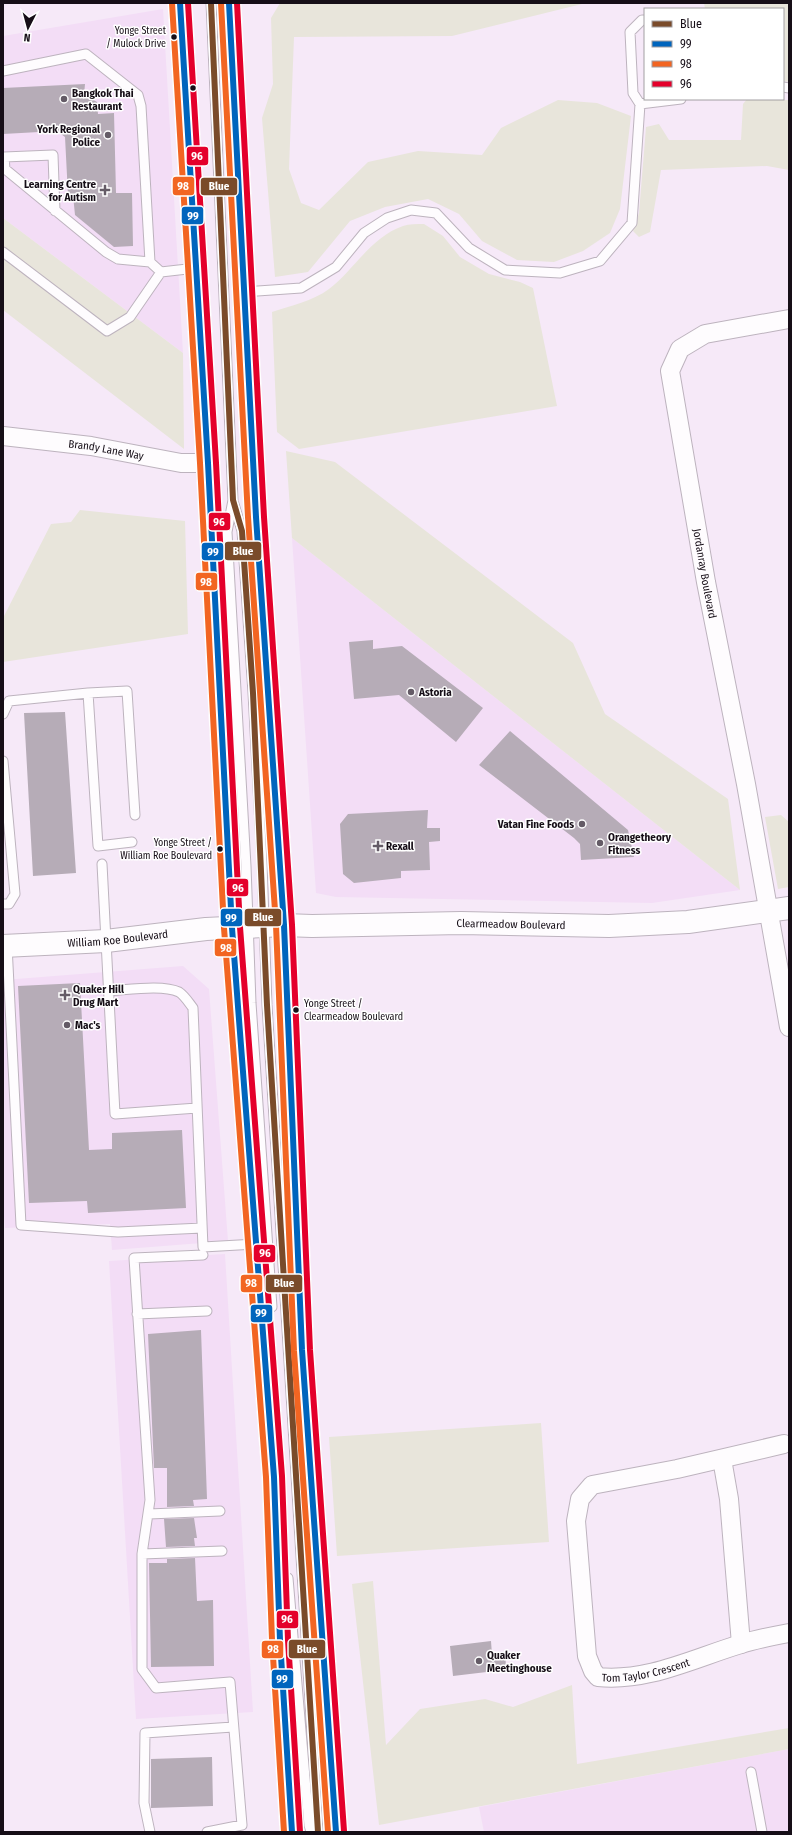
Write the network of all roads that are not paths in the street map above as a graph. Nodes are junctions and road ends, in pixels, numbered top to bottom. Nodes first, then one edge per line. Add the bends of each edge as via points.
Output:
1 (180, 3) edge
2 (211, 3) edge
3 (229, 3) edge
4 (644, 20) edge
5 (3, 71) edge
6 (674, 100) edge
7 (640, 104) junction
8 (55, 211) junction
9 (3, 252) edge
10 (150, 262) junction
11 (196, 268) junction
12 (161, 272) junction
13 (244, 292) junction
14 (789, 319) edge
15 (3, 436) edge
16 (208, 463) junction
17 (233, 500) junction
18 (88, 693) junction
19 (3, 713) edge
20 (3, 761) edge
21 (135, 815) dead end
22 (132, 842) dead end
23 (102, 864) dead end
24 (3, 904) edge
25 (779, 910) edge
26 (257, 926) junction
27 (106, 941) junction
28 (5, 946) edge
29 (108, 991) junction
30 (789, 1027) edge
31 (197, 1108) junction
32 (202, 1228) junction
33 (257, 1244) junction
34 (203, 1255) dead end
35 (207, 1311) dead end
36 (137, 1314) junction
37 (784, 1444) dead end
38 (722, 1459) junction
39 (220, 1511) dead end
40 (148, 1514) junction
41 (222, 1551) dead end
42 (142, 1554) junction
43 (789, 1633) edge
44 (741, 1644) junction
45 (233, 1726) junction
46 (751, 1772) dead end
47 (150, 1832) edge
48 (207, 1832) edge
49 (292, 1832) edge
50 (311, 1832) edge
51 (318, 1832) edge
52 (336, 1832) edge
53 (762, 1832) edge

1 - 11 main road
2 - 17 lane
3 - 13 main road
4 - 7 lane via 630,32 633,93
5 - 10 lane via 86,54 138,95 141,106
6 - 7 lane
7 - 13 lane via 632,223 600,261 560,273 505,270 469,248 436,213 411,210 387,218 364,233 336,267 301,288
8 - 8 lane via 5,169 4,157 53,155
8 - 10 lane via 118,259
9 - 12 lane via 107,331 130,317
10 - 12 lane
11 - 12 lane
11 - 16 main road
13 - 26 main road via 256,510
14 - 25 street, Jordanray Boulevard via 704,334 680,349 670,371 706,582 746,784
15 - 16 street, Brandy Lane Way via 91,446 181,463
16 - 26 main road
17 - 26 lane via 227,532
17 - 26 lane via 242,531 254,709
18 - 19 lane via 9,700
18 - 21 lane via 127,691
18 - 22 lane via 98,846
20 - 24 lane via 15,894 9,904
23 - 27 lane
25 - 26 main road, Clearmeadow Boulevard via 688,922 609,926 461,923
25 - 30 street, Jordanray Boulevard via 775,939
26 - 27 main road, William Roe Boulevard via 206,929
26 - 33 main road
26 - 50 lane via 251,1003 293,1646
26 - 51 lane via 282,1246
26 - 52 main road via 302,1350
27 - 28 main road, William Roe Boulevard
27 - 29 lane
28 - 32 lane via 21,1225 118,1232
29 - 31 lane via 166,988 179,992 188,1001 193,1008
29 - 31 lane via 115,1114
31 - 32 lane
32 - 33 lane via 203,1247
33 - 49 main road via 274,1477 280,1640
34 - 36 lane via 134,1258
35 - 36 lane
36 - 40 lane via 150,1500
37 - 38 street, Tom Taylor Crescent
38 - 44 street via 729,1500
38 - 44 street, Tom Taylor Crescent via 592,1485 580,1499 576,1521 587,1656 598,1677 625,1677 675,1667
39 - 40 lane
40 - 42 lane
41 - 42 lane
42 - 45 lane via 142,1669 156,1688 230,1682
43 - 44 street
45 - 47 lane via 145,1733 144,1803
45 - 48 lane via 242,1825
46 - 53 lane

